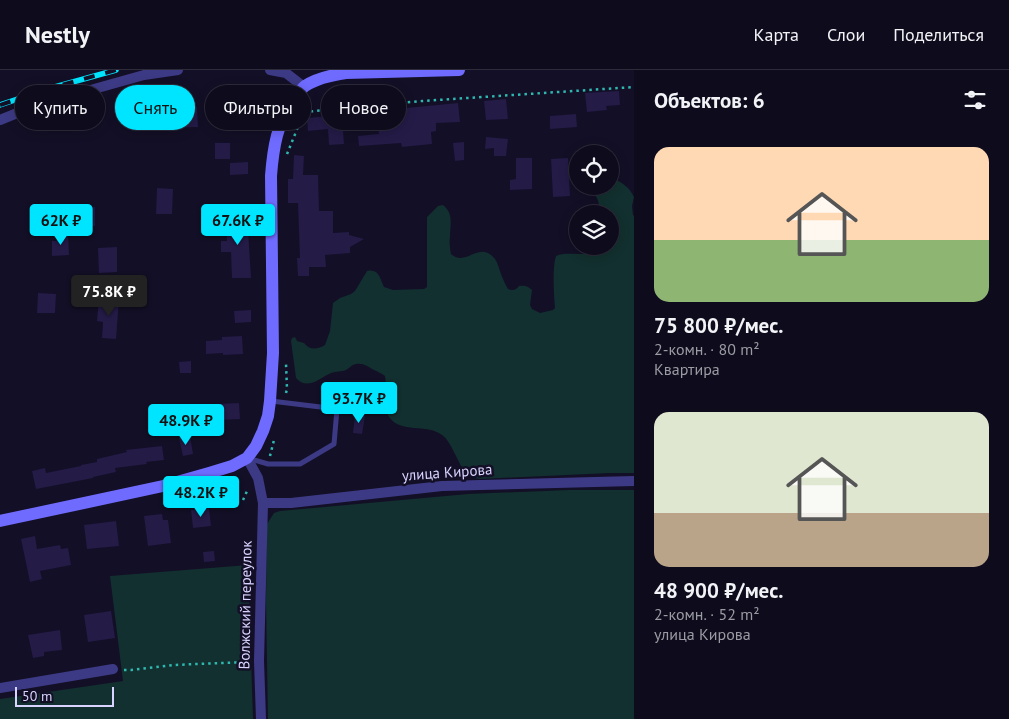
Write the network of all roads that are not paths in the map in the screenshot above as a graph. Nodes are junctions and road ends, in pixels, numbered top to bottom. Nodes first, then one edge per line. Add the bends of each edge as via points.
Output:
1 (178, 70) edge
2 (270, 70) edge
3 (459, 70) edge
4 (286, 72) edge
5 (346, 72) edge
6 (302, 85) edge
7 (307, 85) edge
8 (0, 120) edge
9 (278, 130) edge
10 (270, 401) junction
11 (247, 458) junction
12 (634, 481) edge
13 (263, 503) junction
14 (0, 521) edge
15 (113, 669) road end
16 (0, 688) edge
17 (261, 719) edge

1 - 8 street via 144,75 37,105
2 - 4 street
3 - 5 main road
4 - 6 street
5 - 7 main road
9 - 10 main road via 271,176 273,354
10 - 11 main road via 263,431
10 - 11 lane via 337,409 334,444 300,464 268,464
11 - 13 street, Волжский переулок via 258,478
11 - 14 main road via 232,466 163,486
12 - 13 street, улица Кирова via 442,486 291,503
13 - 17 street, Волжский переулок via 259,662
15 - 16 street

